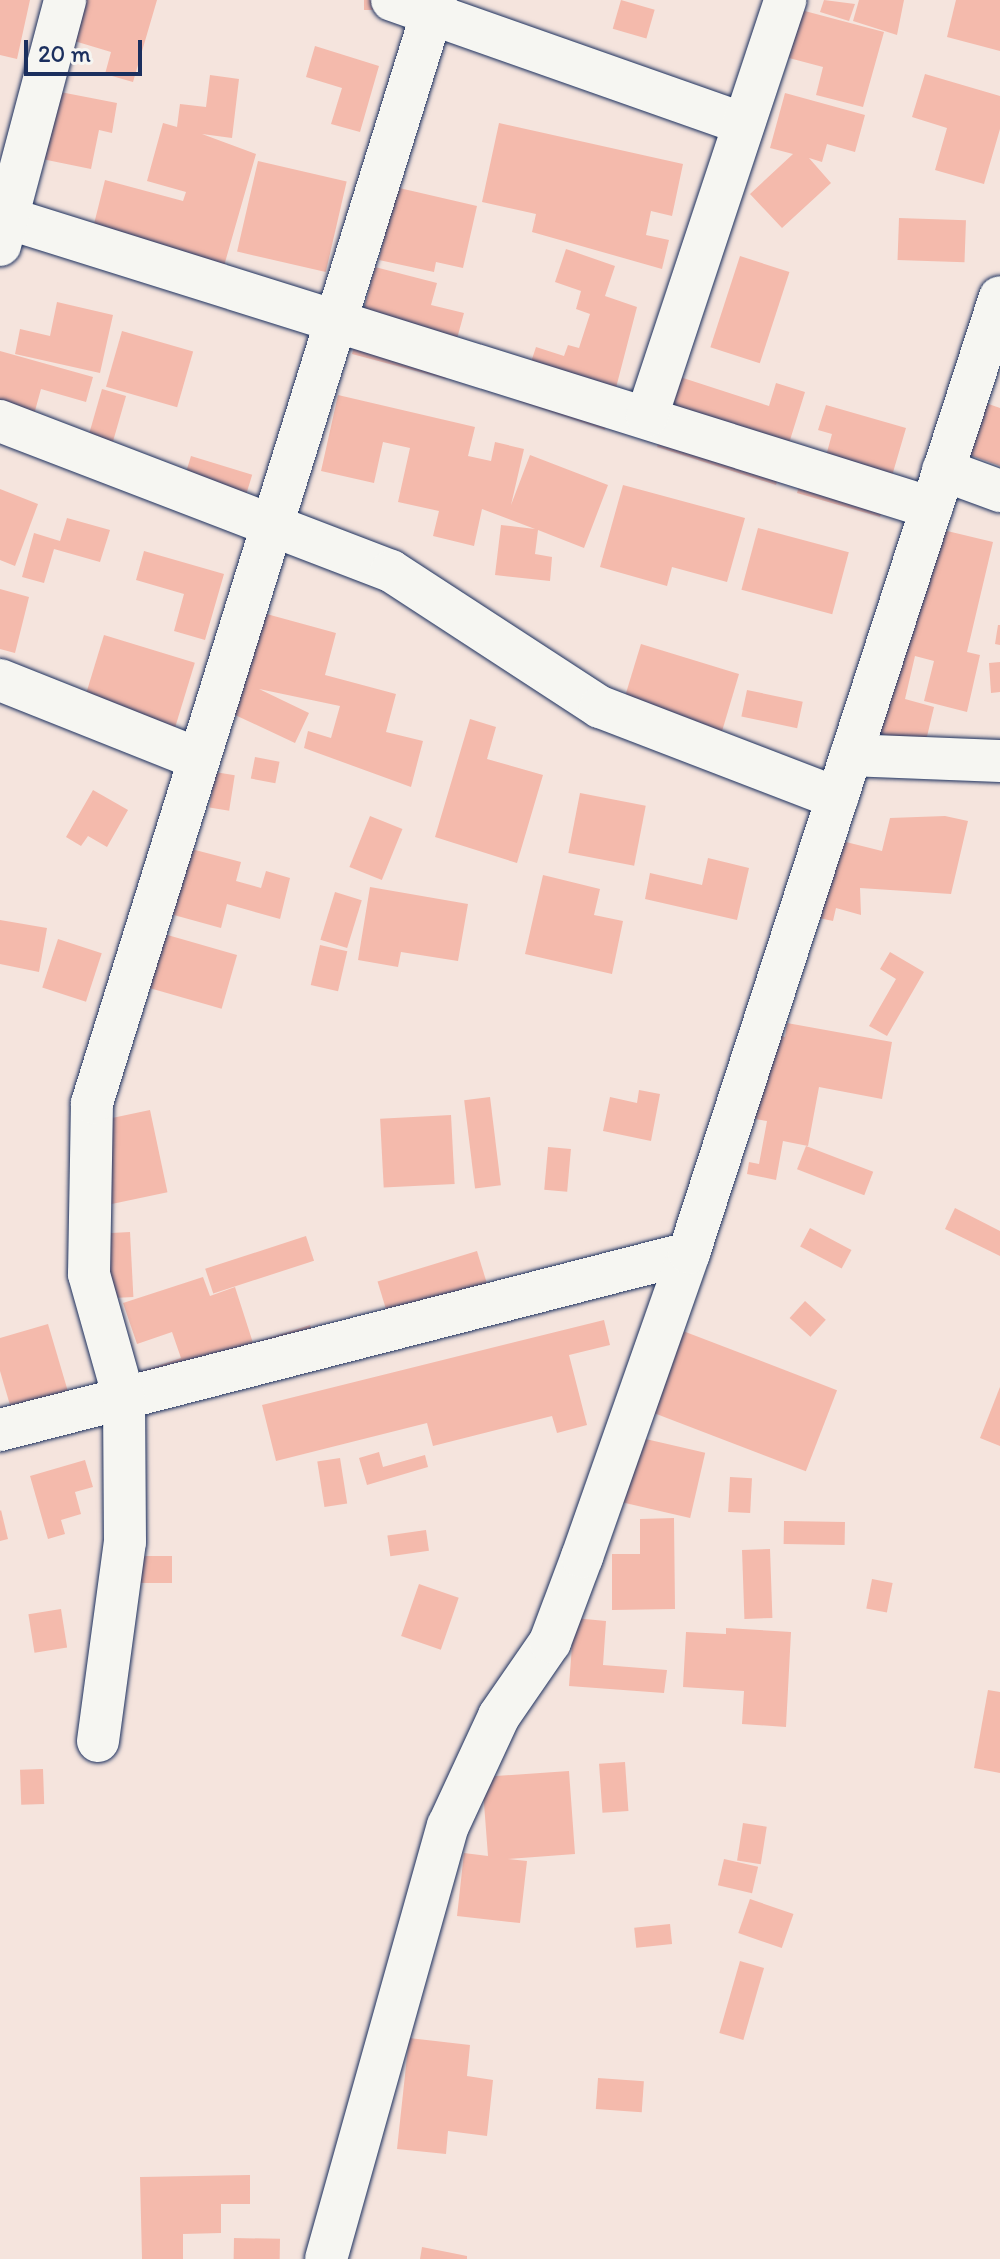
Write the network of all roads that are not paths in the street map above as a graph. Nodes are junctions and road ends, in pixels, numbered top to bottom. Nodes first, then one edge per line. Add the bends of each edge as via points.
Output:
1 (65, 0) edge
2 (392, 0) edge
3 (785, 0) edge
4 (433, 6) edge
5 (739, 122) junction
6 (4, 232) edge
7 (1000, 297) edge
8 (340, 317) junction
9 (647, 416) junction
10 (0, 421) edge
11 (938, 489) junction
12 (1000, 491) edge
13 (272, 526) junction
14 (0, 680) edge
15 (851, 755) junction
16 (196, 758) junction
17 (1000, 761) edge
18 (837, 798) junction
19 (689, 1253) junction
20 (124, 1398) junction
21 (0, 1430) edge
22 (98, 1741) dead end
23 (326, 2259) edge

1 - 6 street
2 - 4 street
3 - 5 street
4 - 5 street
4 - 8 street
5 - 9 street
6 - 8 street
7 - 11 street
8 - 9 street
8 - 13 street
9 - 11 street
10 - 13 street
11 - 12 street
11 - 15 street
13 - 16 street
13 - 18 street via 391,571 600,707
14 - 16 street
15 - 17 street
15 - 18 street
16 - 20 street via 92,1103 89,1274
18 - 19 street
19 - 20 street
19 - 23 street via 550,1642 499,1716 448,1826
20 - 21 street
20 - 22 street via 125,1542

